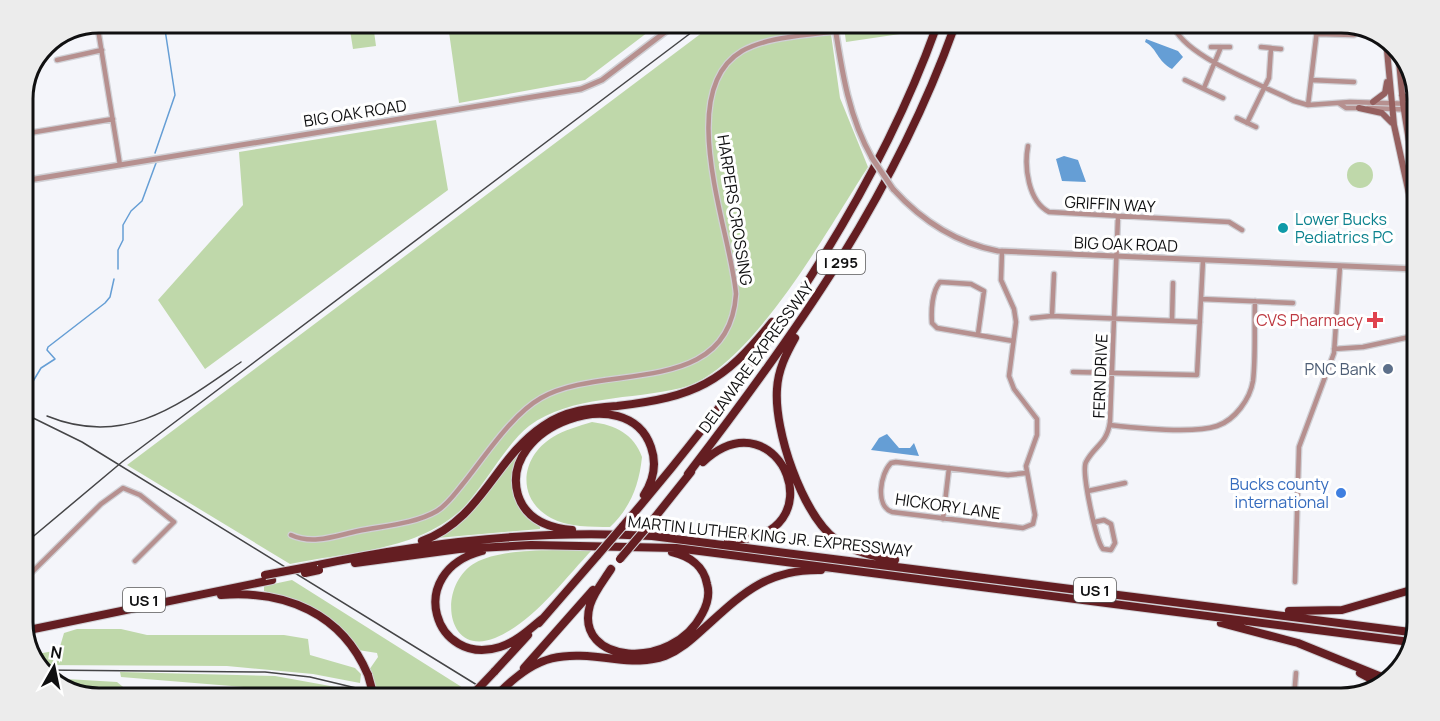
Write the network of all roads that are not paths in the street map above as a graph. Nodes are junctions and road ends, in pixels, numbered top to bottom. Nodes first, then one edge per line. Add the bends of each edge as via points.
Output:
1 (99, 33) edge
2 (664, 33) edge
3 (813, 33) edge
4 (836, 33) edge
5 (934, 33) edge
6 (952, 33) edge
7 (1178, 33) edge
8 (1317, 33) edge
9 (1329, 33) edge
10 (1354, 35) dead end
11 (1211, 47) dead end
12 (1221, 47) junction
13 (1230, 47) dead end
14 (1261, 47) dead end
15 (1271, 48) junction
16 (1281, 49) dead end
17 (102, 50) junction
18 (1387, 51) edge
19 (57, 60) dead end
20 (1217, 63) junction
21 (1400, 69) edge
22 (1388, 76) junction
23 (1185, 80) dead end
24 (1311, 80) junction
25 (1354, 82) dead end
26 (1265, 86) junction
27 (1204, 88) junction
28 (1402, 95) junction
29 (1222, 98) dead end
30 (1407, 99) edge
31 (1374, 102) junction
32 (1340, 104) junction
33 (1308, 105) junction
34 (1391, 105) junction
35 (1403, 106) junction
36 (1407, 106) edge
37 (1359, 108) junction
38 (1237, 118) dead end
39 (113, 119) junction
40 (1247, 123) junction
41 (1394, 125) junction
42 (1256, 127) dead end
43 (1407, 130) edge
44 (33, 132) edge
45 (1028, 146) dead end
46 (120, 165) junction
47 (33, 179) edge
48 (1407, 185) edge
49 (1118, 216) junction
50 (1242, 230) dead end
51 (1002, 251) junction
52 (1117, 257) junction
53 (1203, 260) junction
54 (1340, 266) junction
55 (1407, 269) edge
56 (1054, 274) dead end
57 (1173, 283) dead end
58 (801, 287) junction
59 (817, 298) junction
60 (1201, 299) junction
61 (1255, 301) junction
62 (1293, 303) dead end
63 (1052, 316) junction
64 (1032, 318) dead end
65 (1114, 319) junction
66 (1172, 321) junction
67 (1200, 322) junction
68 (978, 334) junction
69 (1407, 339) edge
70 (1013, 341) junction
71 (1335, 349) junction
72 (1073, 372) dead end
73 (1111, 374) junction
74 (1110, 425) junction
75 (949, 468) junction
76 (1026, 473) junction
77 (688, 474) junction
78 (1125, 483) dead end
79 (1088, 491) junction
80 (943, 519) junction
81 (1095, 522) junction
82 (624, 525) junction
83 (603, 533) junction
84 (291, 536) dead end
85 (698, 539) junction
86 (507, 546) junction
87 (651, 547) junction
88 (402, 548) junction
89 (135, 561) dead end
90 (316, 568) junction
91 (611, 569) junction
92 (933, 569) junction
93 (33, 570) edge
94 (860, 572) junction
95 (269, 578) junction
96 (1295, 582) dead end
97 (1407, 591) edge
98 (185, 598) junction
99 (1256, 611) junction
100 (1180, 613) junction
101 (542, 619) junction
102 (33, 623) edge
103 (33, 629) edge
104 (1406, 631) edge
105 (1405, 641) edge
106 (1328, 655) junction
107 (1296, 673) dead end
108 (1379, 676) edge
109 (1373, 680) edge
110 (510, 682) junction
111 (372, 688) edge
112 (479, 688) edge
113 (505, 688) edge
114 (1295, 688) edge

1 - 17 street
2 - 46 street, BIG OAK ROAD via 602,80 581,89
3 - 84 street, HARPERS CROSSING via 751,47 732,60 711,92 710,156 736,294 725,331 708,351 670,371 570,386 539,399 522,413 445,505 427,516 314,541
4 - 51 street, BIG OAK ROAD, bridge via 860,136 893,189 922,217 951,236 980,248
5 - 58 highway, I 295 via 893,130 848,213
6 - 59 highway, DELAWARE EXPRESSWAY / I 295 via 899,157 852,244
7 - 20 street via 1190,47
8 - 24 street
9 - 10 street
11 - 12 street
12 - 13 street
12 - 20 street
14 - 15 street
15 - 16 street
15 - 26 street
17 - 19 street
17 - 39 street
18 - 22 main road
20 - 26 street
20 - 27 street
21 - 28 main road
22 - 31 main road via 1385,93
22 - 34 main road
23 - 27 street
24 - 25 street
24 - 33 street
26 - 33 street
26 - 40 street
27 - 29 street
28 - 30 main road
28 - 35 main road
31 - 32 street
31 - 34 street
32 - 33 street
32 - 37 street
34 - 35 street
34 - 37 street
34 - 41 main road
35 - 36 street
35 - 43 main road
37 - 41 main road via 1382,113
38 - 40 street
39 - 44 street
39 - 46 street
40 - 42 street
41 - 48 main road
45 - 49 street, GRIFFIN WAY via 1026,158 1033,196 1042,208 1054,213
46 - 47 street, BIG OAK ROAD
49 - 50 street, GRIFFIN WAY via 1229,222
49 - 52 street, FERN DRIVE
51 - 52 street, BIG OAK ROAD
51 - 70 street, HICKORY LANE via 1001,280 1016,322
52 - 53 street, BIG OAK ROAD
52 - 65 street, FERN DRIVE
53 - 54 street, BIG OAK ROAD
53 - 60 street
54 - 55 street, BIG OAK ROAD
54 - 71 street
56 - 63 street
57 - 66 street
58 - 82 highway, I 295 via 717,409
58 - 88 highway via 746,354 714,380 671,398 579,410 551,421 525,441 458,522 434,537
59 - 77 highway, DELAWARE EXPRESSWAY / I 295
59 - 92 highway via 784,358 777,390 782,432 805,499 822,526 845,545
60 - 61 street
60 - 67 street
61 - 62 street
61 - 74 street via 1253,381 1248,398 1224,423 1191,429
63 - 64 street
63 - 65 street
65 - 66 street
65 - 73 street, FERN DRIVE
66 - 67 street
67 - 73 street via 1197,375
68 - 68 street via 936,328 932,323 940,282 971,284 984,291
68 - 70 street
69 - 71 street
70 - 76 street, HICKORY LANE via 1011,383 1037,419 1037,435
71 - 96 street via 1299,447
72 - 73 street
73 - 74 street, FERN DRIVE
74 - 79 street, FERN DRIVE via 1103,443 1086,462
75 - 76 street, HICKORY LANE via 1008,475
75 - 80 street
75 - 80 street, HICKORY LANE via 891,463 885,471 881,501 892,512
76 - 80 street, HICKORY LANE via 1035,520 1028,528
77 - 85 highway via 719,449 748,443 777,457 791,484 788,510 769,532 744,540
77 - 91 highway, I 295, bridge
78 - 79 street
79 - 81 street, FERN DRIVE
81 - 81 street, FERN DRIVE via 1100,545 1111,550 1115,543 1111,525 1104,520
82 - 83 highway via 652,478 654,458 646,436 631,422 612,415 586,416 561,423 535,441 520,460 516,480 520,500 532,516 547,525
82 - 101 highway, I 295, bridge
83 - 85 highway, MARTIN LUTHER KING JR. EXPRESSWAY / US 1
83 - 88 highway, MARTIN LUTHER KING JR. EXPRESSWAY / US 1 via 482,538
85 - 92 highway, MARTIN LUTHER KING JR. EXPRESSWAY / US 1
86 - 87 highway, MARTIN LUTHER KING JR. EXPRESSWAY / US 1
86 - 90 highway, MARTIN LUTHER KING JR. EXPRESSWAY / US 1
86 - 101 highway via 466,556 446,572 435,599 440,622 459,644 486,650 510,642
87 - 91 highway via 691,559 707,582 707,600 700,618 673,645 650,654 628,654 597,639 590,623 590,606
87 - 94 highway, MARTIN LUTHER KING JR. EXPRESSWAY / US 1
88 - 90 highway, MARTIN LUTHER KING JR. EXPRESSWAY / US 1
89 - 93 street via 174,522 140,495 123,488 100,504
90 - 95 highway, MARTIN LUTHER KING JR. EXPRESSWAY / US 1, bridge
91 - 110 highway, I 295
92 - 99 highway, MARTIN LUTHER KING JR. EXPRESSWAY / US 1
94 - 100 highway, MARTIN LUTHER KING JR. EXPRESSWAY / US 1
94 - 110 highway via 803,570 766,580 747,591 687,643 657,658 562,655 540,661
95 - 98 highway, MARTIN LUTHER KING JR. EXPRESSWAY / US 1
95 - 102 highway, MARTIN LUTHER KING JR. EXPRESSWAY / US 1
97 - 99 highway via 1342,610
98 - 103 highway, MARTIN LUTHER KING JR. EXPRESSWAY / US 1
98 - 111 highway, bridge via 257,594 298,603 339,630 356,651
99 - 104 highway, MARTIN LUTHER KING JR. EXPRESSWAY / US 1
100 - 105 highway, MARTIN LUTHER KING JR. EXPRESSWAY / US 1
100 - 106 highway via 1279,637
101 - 112 highway, I 295, bridge
106 - 108 highway
106 - 109 highway
107 - 114 street
110 - 113 highway, I 295

